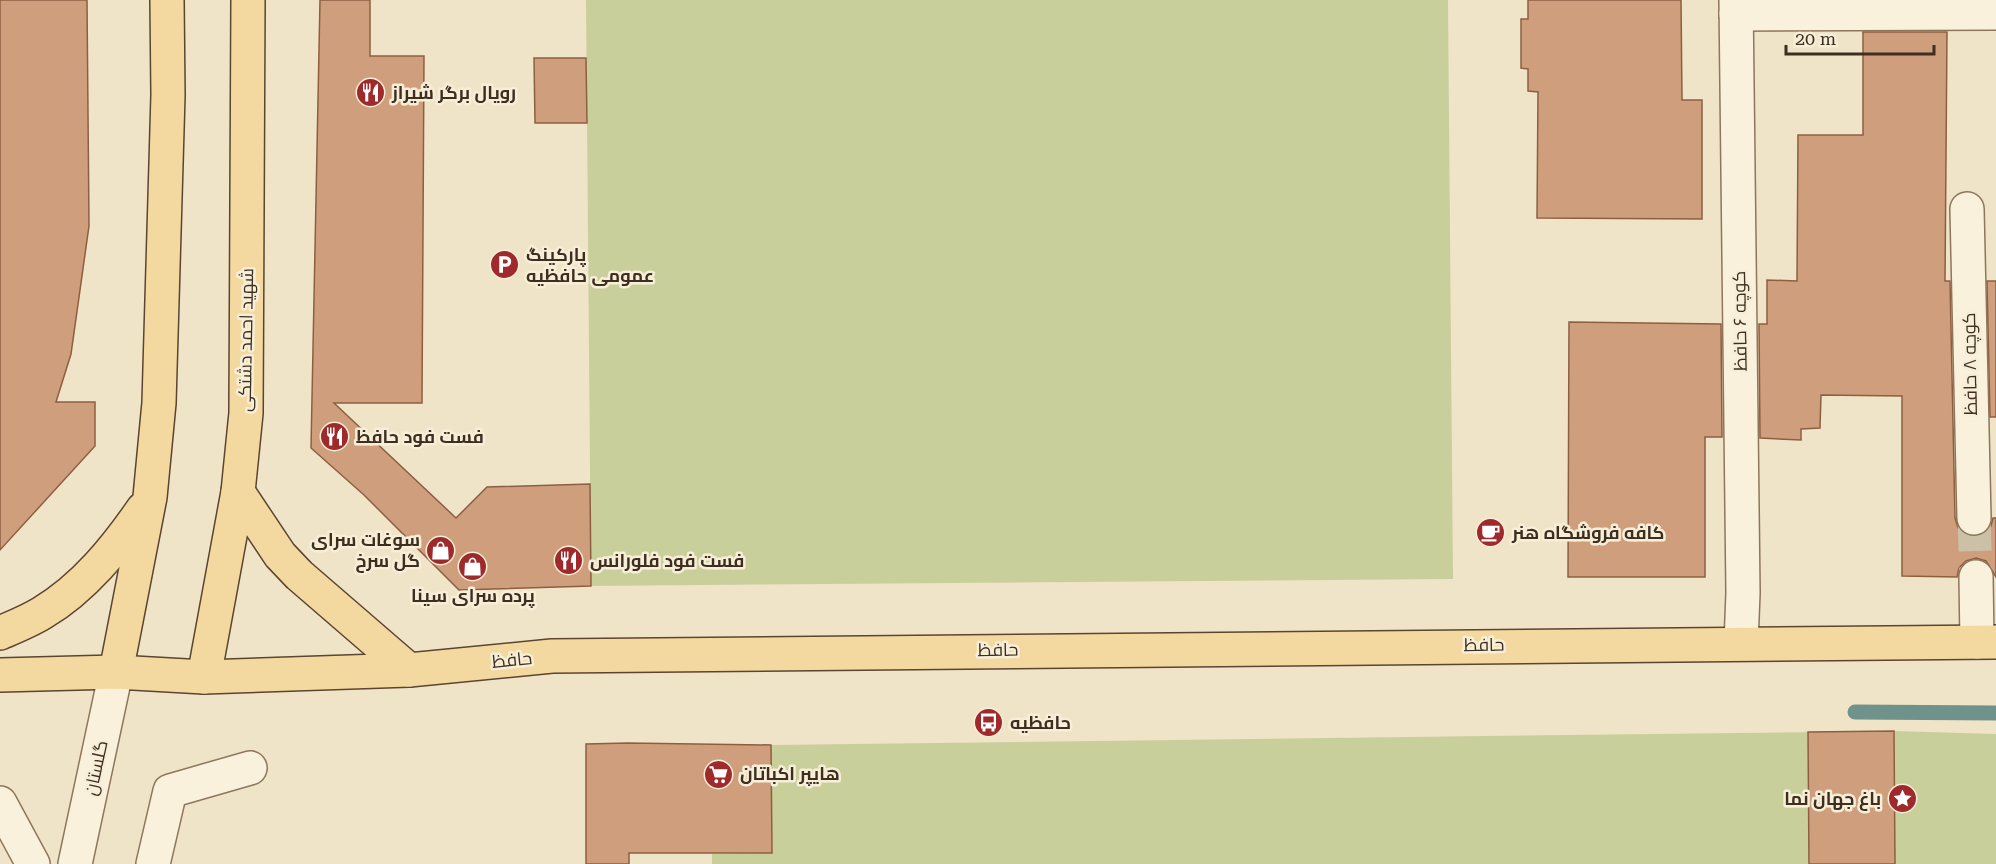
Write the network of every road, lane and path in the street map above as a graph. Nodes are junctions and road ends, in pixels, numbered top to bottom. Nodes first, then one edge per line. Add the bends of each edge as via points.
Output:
1 (167, 0) edge
2 (248, 0) edge
3 (1736, 7) edge
4 (1996, 14) edge
5 (1967, 209) dead end
6 (238, 492) junction
7 (150, 497) junction
8 (1974, 519) tunnel mouth
9 (1976, 577) tunnel mouth
10 (0, 633) edge
11 (1987, 642) edge
12 (1741, 643) junction
13 (409, 670) junction
14 (116, 672) junction
15 (0, 675) edge
16 (204, 677) junction
17 (250, 768) dead end
18 (0, 803) edge
19 (33, 864) edge
20 (75, 864) edge
21 (153, 864) edge

1 - 7 main road via 159,403
2 - 6 main road, شهید احمد دشتکی via 246,413
3 - 4 street
3 - 12 street, کوچه ۶ حافظ
5 - 8 street, کوچه ۸ حافظ
6 - 13 main road via 286,561
6 - 16 main road, شهید احمد دشتکی
7 - 10 main road via 117,547 71,593 43,613
7 - 14 main road
9 - 11 street
11 - 12 main road, حافظ
12 - 13 main road, حافظ via 552,656
13 - 16 main road, حافظ
14 - 15 main road, حافظ
14 - 16 main road, حافظ
14 - 20 street, گلستان
17 - 21 street via 170,791
18 - 19 street

